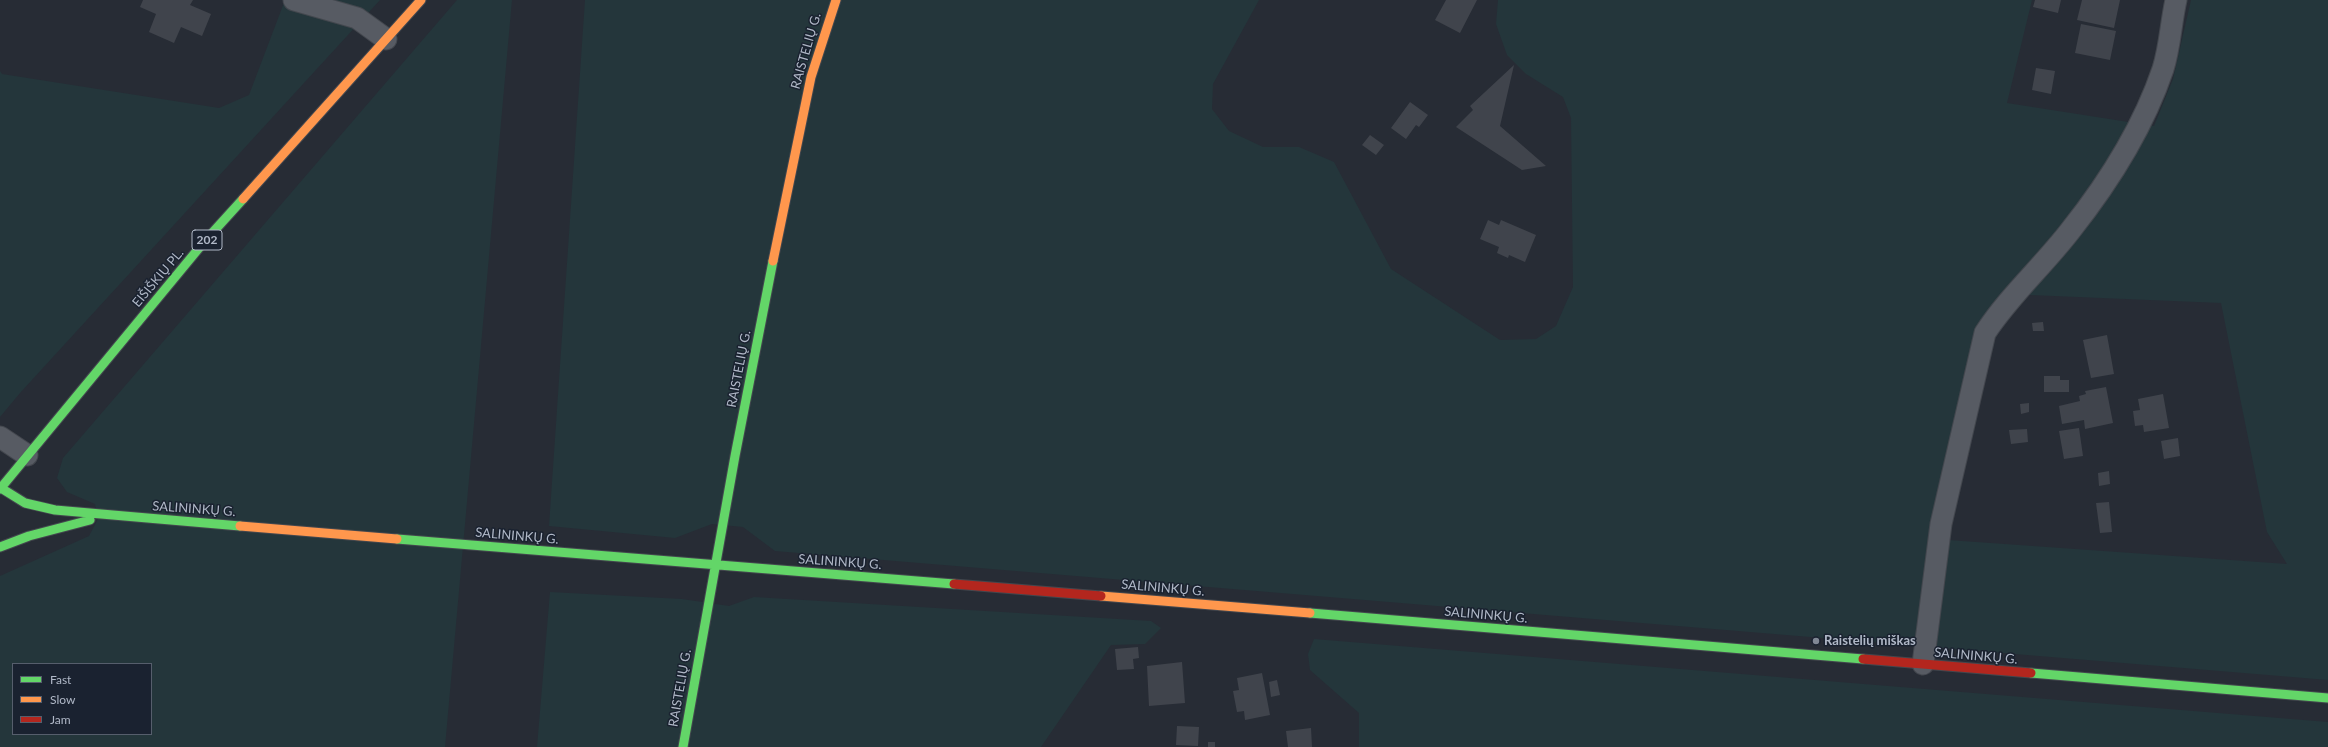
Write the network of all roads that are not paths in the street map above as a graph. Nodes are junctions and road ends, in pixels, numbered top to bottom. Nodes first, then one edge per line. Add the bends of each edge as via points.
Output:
1 (294, 0) edge
2 (421, 0) edge
3 (836, 0) edge
4 (2176, 0) edge
5 (386, 39) junction
6 (0, 437) edge
7 (27, 456) junction
8 (0, 488) edge
9 (113, 516) junction
10 (0, 547) edge
11 (716, 566) junction
12 (1923, 664) junction
13 (2328, 698) edge
14 (683, 747) edge

1 - 5 street via 357,18
2 - 5 main road, EIŠIŠKIŲ PL. / 202
3 - 11 main road, RAISTELIŲ G. via 811,78 793,157
4 - 12 street via 2163,67 2150,104 2133,139 2070,231 2001,309 1985,333 1941,524
5 - 7 main road, EIŠIŠKIŲ PL. / 202 via 204,242
6 - 7 street
7 - 8 main road, EIŠIŠKIŲ PL. / 202
8 - 9 main road, SALININKŲ G. via 25,503 38,507
9 - 10 main road via 66,525
9 - 11 main road, SALININKŲ G.
11 - 12 main road, SALININKŲ G. via 971,584
11 - 14 main road, RAISTELIŲ G.
12 - 13 main road, SALININKŲ G.

